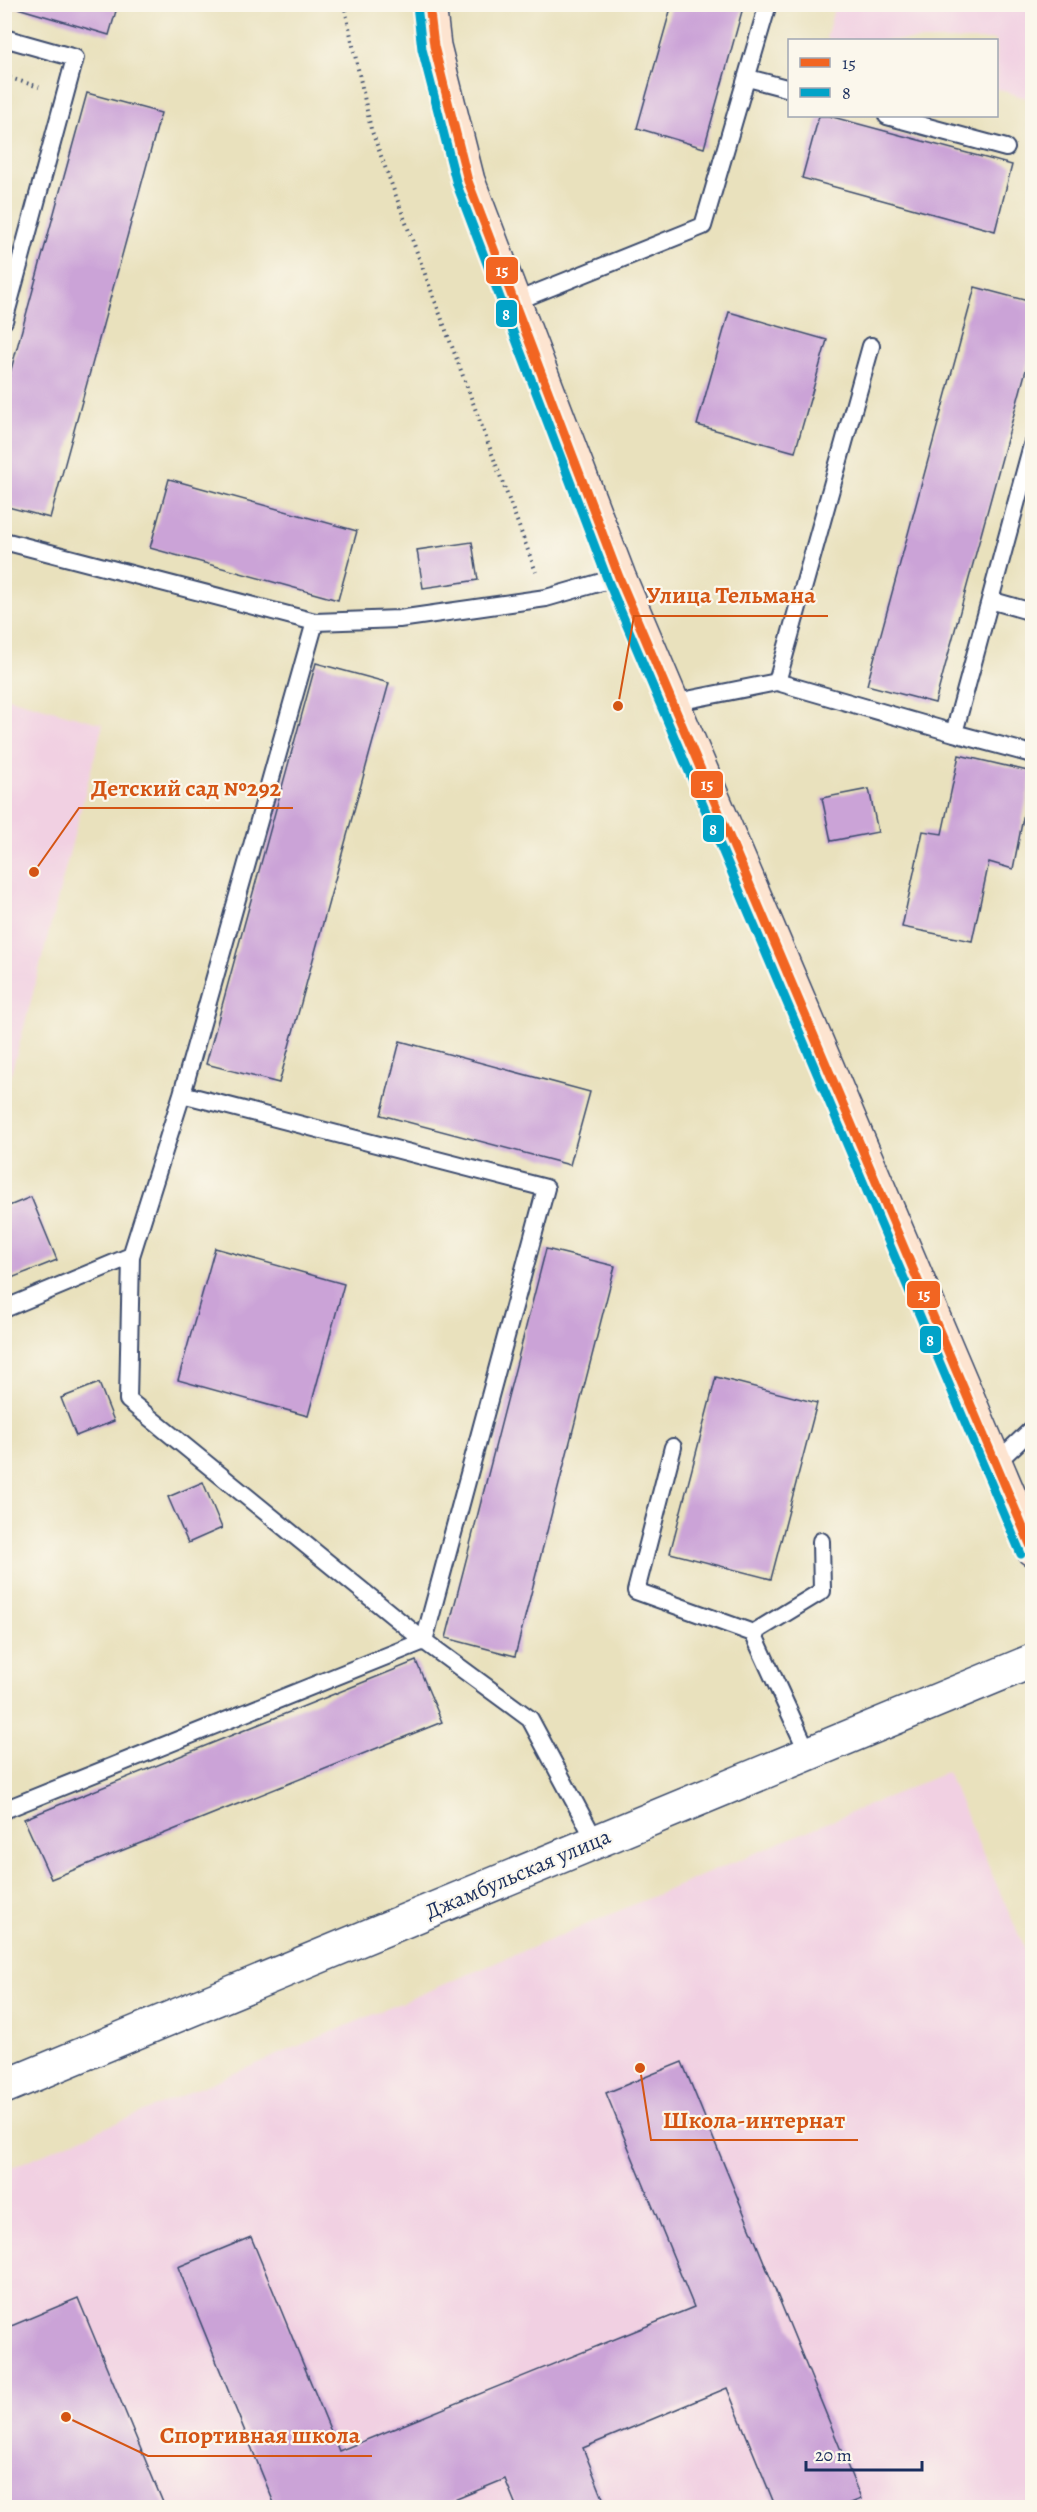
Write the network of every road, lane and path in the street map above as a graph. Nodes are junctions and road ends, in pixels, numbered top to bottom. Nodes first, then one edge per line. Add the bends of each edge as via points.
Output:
1 (344, 4) edge
2 (429, 4) edge
3 (768, 4) edge
4 (4, 38) edge
5 (4, 76) edge
6 (748, 78) junction
7 (788, 89) edge
8 (65, 95) junction
9 (891, 117) edge
10 (1006, 148) dead end
11 (514, 302) junction
12 (4, 321) edge
13 (871, 346) dead end
14 (1032, 444) edge
15 (4, 541) edge
16 (620, 577) junction
17 (546, 598) junction
18 (990, 600) junction
19 (1032, 612) edge
20 (315, 622) junction
21 (777, 682) junction
22 (672, 703) junction
23 (954, 733) junction
24 (1032, 754) edge
25 (182, 1094) junction
26 (131, 1257) junction
27 (4, 1309) edge
28 (1032, 1429) edge
29 (673, 1447) dead end
30 (997, 1462) junction
31 (821, 1541) dead end
32 (1032, 1549) edge
33 (753, 1634) junction
34 (424, 1641) junction
35 (1032, 1661) edge
36 (809, 1755) junction
37 (4, 1810) edge
38 (596, 1842) junction
39 (4, 2087) edge

1 - 17 path via 371,129
2 - 11 main road via 434,46 468,181
3 - 6 lane
4 - 8 lane via 75,58
5 - 8 path
6 - 7 lane
6 - 11 lane via 703,226
8 - 12 lane
9 - 10 lane
11 - 16 main road
13 - 21 lane
14 - 18 lane
15 - 20 lane
16 - 17 lane
16 - 22 main road
17 - 20 lane via 399,619
18 - 19 lane
18 - 23 lane
20 - 25 lane
21 - 22 lane
21 - 23 lane
22 - 30 main road
23 - 24 lane
25 - 26 lane
25 - 34 lane via 546,1188
26 - 27 lane
26 - 34 lane via 128,1400
28 - 30 lane
29 - 33 lane via 636,1591
30 - 32 main road
31 - 33 lane via 822,1591
33 - 36 lane
34 - 37 lane
34 - 38 lane via 530,1719
35 - 36 street, Джамбульская улица
36 - 38 street, Джамбульская улица
38 - 39 street, Джамбульская улица

